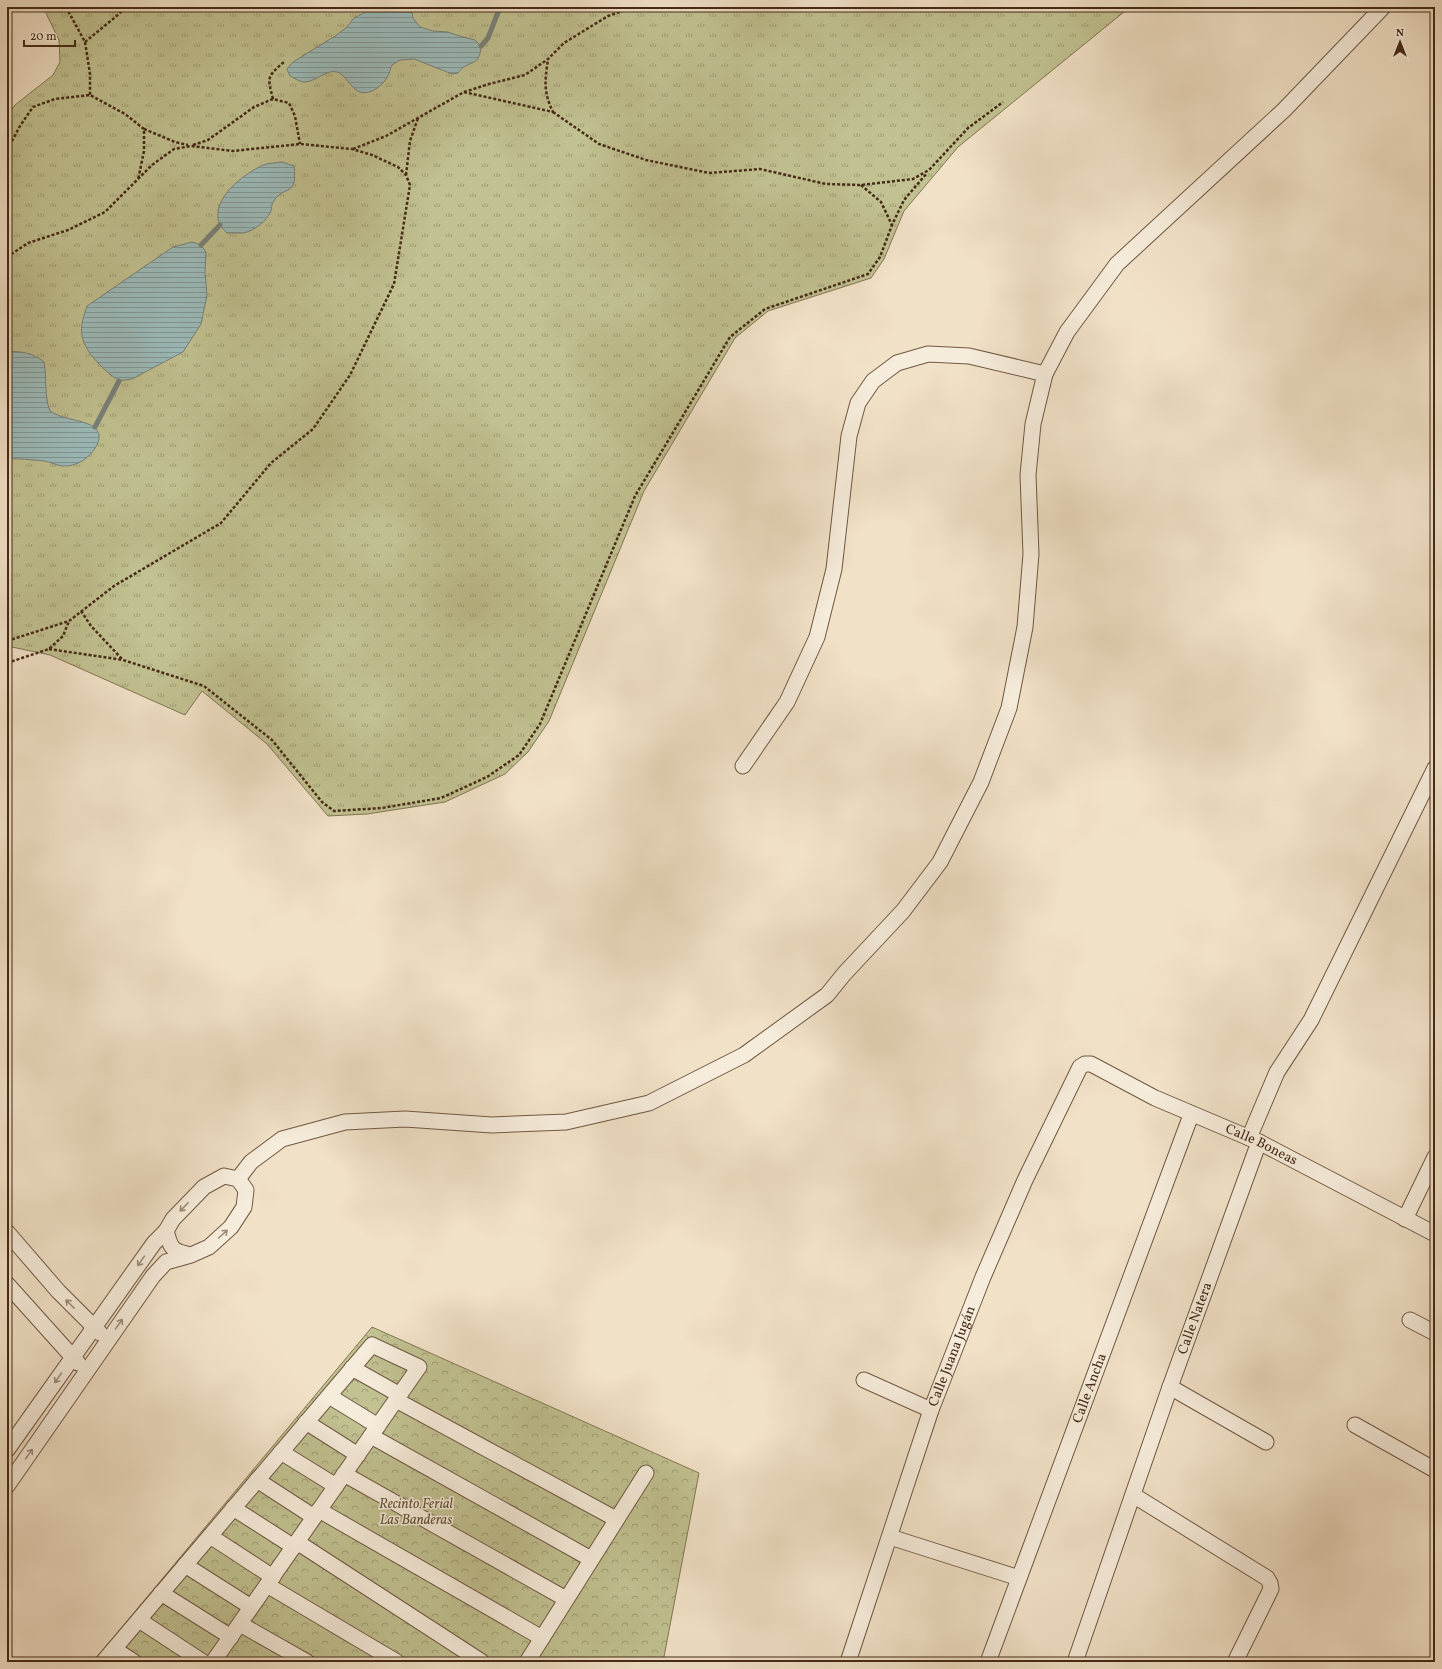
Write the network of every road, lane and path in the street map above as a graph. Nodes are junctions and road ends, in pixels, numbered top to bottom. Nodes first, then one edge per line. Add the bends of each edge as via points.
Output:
1 (66, 7) edge
2 (125, 7) edge
3 (634, 7) edge
4 (1383, 7) edge
5 (85, 42) junction
6 (548, 59) junction
7 (285, 61) dead end
8 (464, 92) junction
9 (90, 95) junction
10 (273, 99) junction
11 (1003, 102) dead end
12 (553, 112) junction
13 (418, 118) junction
14 (144, 129) junction
15 (300, 144) junction
16 (191, 146) junction
17 (352, 149) junction
18 (7, 150) edge
19 (929, 170) junction
20 (406, 175) junction
21 (138, 180) junction
22 (861, 185) junction
23 (892, 225) junction
24 (7, 257) edge
25 (1045, 374) junction
26 (81, 612) junction
27 (69, 621) junction
28 (7, 641) edge
29 (49, 649) junction
30 (123, 660) junction
31 (7, 663) edge
32 (743, 766) dead end
33 (1435, 768) edge
34 (1085, 1064) joint
35 (1191, 1115) junction
36 (1254, 1140) junction
37 (1435, 1158) edge
38 (238, 1179) junction
39 (1405, 1219) junction
40 (166, 1231) junction
41 (7, 1232) edge
42 (1435, 1234) edge
43 (190, 1255) junction
44 (7, 1284) edge
45 (1410, 1320) dead end
46 (94, 1328) junction
47 (1435, 1333) edge
48 (108, 1341) junction
49 (73, 1357) junction
50 (352, 1368) junction
51 (86, 1372) junction
52 (864, 1380) dead end
53 (1170, 1387) junction
54 (329, 1396) junction
55 (398, 1397) junction
56 (931, 1410) junction
57 (306, 1422) junction
58 (1355, 1425) dead end
59 (375, 1431) junction
60 (1266, 1442) dead end
61 (7, 1450) edge
62 (281, 1452) junction
63 (358, 1455) junction
64 (1435, 1470) edge
65 (646, 1473) dead end
66 (344, 1474) junction
67 (257, 1480) junction
68 (7, 1486) edge
69 (336, 1486) junction
70 (1133, 1495) junction
71 (233, 1508) junction
72 (317, 1514) junction
73 (616, 1519) junction
74 (210, 1536) junction
75 (890, 1537) junction
76 (295, 1544) junction
77 (591, 1559) junction
78 (185, 1565) junction
79 (1019, 1578) junction
80 (270, 1581) junction
81 (161, 1593) junction
82 (566, 1599) junction
83 (251, 1607) junction
84 (139, 1620) junction
85 (240, 1624) junction
86 (231, 1637) junction
87 (542, 1638) junction
88 (114, 1648) junction
89 (103, 1662) edge
90 (134, 1662) edge
91 (202, 1662) edge
92 (213, 1662) edge
93 (307, 1662) edge
94 (397, 1662) edge
95 (482, 1662) edge
96 (527, 1662) edge
97 (848, 1662) edge
98 (988, 1662) edge
99 (1075, 1662) edge
100 (1235, 1662) edge

1 - 5 path
2 - 5 path
3 - 6 path via 608,16 564,43
4 - 25 street via 1284,110 1117,264 1067,332
5 - 9 path
6 - 8 path via 525,75
6 - 12 path via 545,77 546,97
7 - 10 path via 271,74 269,82
8 - 12 path
8 - 13 path
9 - 14 path via 125,114
9 - 18 path via 55,99 33,107
10 - 15 path via 289,103 295,116
10 - 16 path via 254,107 208,140
11 - 19 path via 968,128
12 - 22 path via 599,144 646,160 709,173 760,169 826,184
13 - 17 path via 386,136
13 - 20 path via 410,141
14 - 16 path
14 - 21 path via 144,151
15 - 16 path via 233,151
15 - 17 path
16 - 21 path via 174,149 152,165
17 - 20 path via 372,155
19 - 22 path via 913,179
19 - 23 path via 904,200
20 - 26 path via 410,185 394,284 350,375 313,429 271,463 221,523 114,586
21 - 24 path via 105,212 68,230 28,243
22 - 23 path via 881,202
23 - 30 path via 880,257 868,274 765,309 730,337 635,496 540,724 519,755 487,777 441,798 382,808 334,811 322,802 272,740 204,686
25 - 32 street via 969,356 928,354 897,363 874,381 858,403 849,436 834,569 818,637 787,702
25 - 38 street via 1033,424 1028,475 1031,554 1025,627 1009,708 981,782 940,862 903,911 827,995 744,1055 649,1103 566,1122 492,1125 405,1119 345,1122 282,1139 251,1162
26 - 27 path
26 - 30 path
27 - 28 path
27 - 29 path via 63,636
29 - 30 path
29 - 31 path
33 - 36 street, Calle Natera via 1311,1020 1277,1072
34 - 35 street, Calle Boneas via 1091,1064
34 - 56 street, Calle Juana Jugán via 1080,1067 1025,1180 983,1277
35 - 36 street, Calle Boneas
35 - 79 street, Calle Ancha
36 - 39 street, Calle Boneas
36 - 53 street, Calle Natera
37 - 39 street
38 -> 40 street via 224,1176 204,1187 173,1219
43 -> 38 street via 209,1247 231,1227 244,1206 246,1190
39 - 42 street, Calle Boneas
40 - 43 street via 170,1244 177,1252
40 -> 46 street via 154,1243
46 -> 41 street
48 -> 43 street via 153,1276 166,1262
44 - 49 street
45 - 47 street
46 - 48 street
46 - 49 street
48 - 51 street
49 - 51 street
49 -> 61 street
50 - 54 street
50 - 55 street
50 - 55 street via 372,1346 419,1367
68 -> 51 street
52 - 56 street
53 - 60 street
53 - 70 street, Calle Natera
54 - 57 street
54 - 59 street
55 - 59 street
55 - 73 street
56 - 75 street, Calle Juana Jugán
57 - 62 street
57 - 63 street
58 - 64 street
59 - 63 street
59 - 77 street
62 - 67 street
62 - 69 street
63 - 66 street
65 - 73 street
66 - 69 street
66 - 82 street
67 - 71 street
67 - 72 street
69 - 72 street
70 - 99 street, Calle Natera
70 - 100 street via 1267,1578 1271,1589
71 - 74 street
71 - 76 street
72 - 76 street
72 - 87 street
73 - 77 street
74 - 78 street
74 - 80 street
75 - 79 street
75 - 97 street, Calle Juana Jugán
76 - 80 street
76 - 95 street
77 - 82 street
78 - 81 street
78 - 83 street
79 - 98 street, Calle Ancha
80 - 83 street
80 - 94 street
81 - 84 street
81 - 86 street
82 - 87 street
83 - 85 street
84 - 88 street
84 - 91 street
85 - 86 street
85 - 93 street
86 - 92 street
87 - 96 street
88 - 89 street
88 - 90 street

